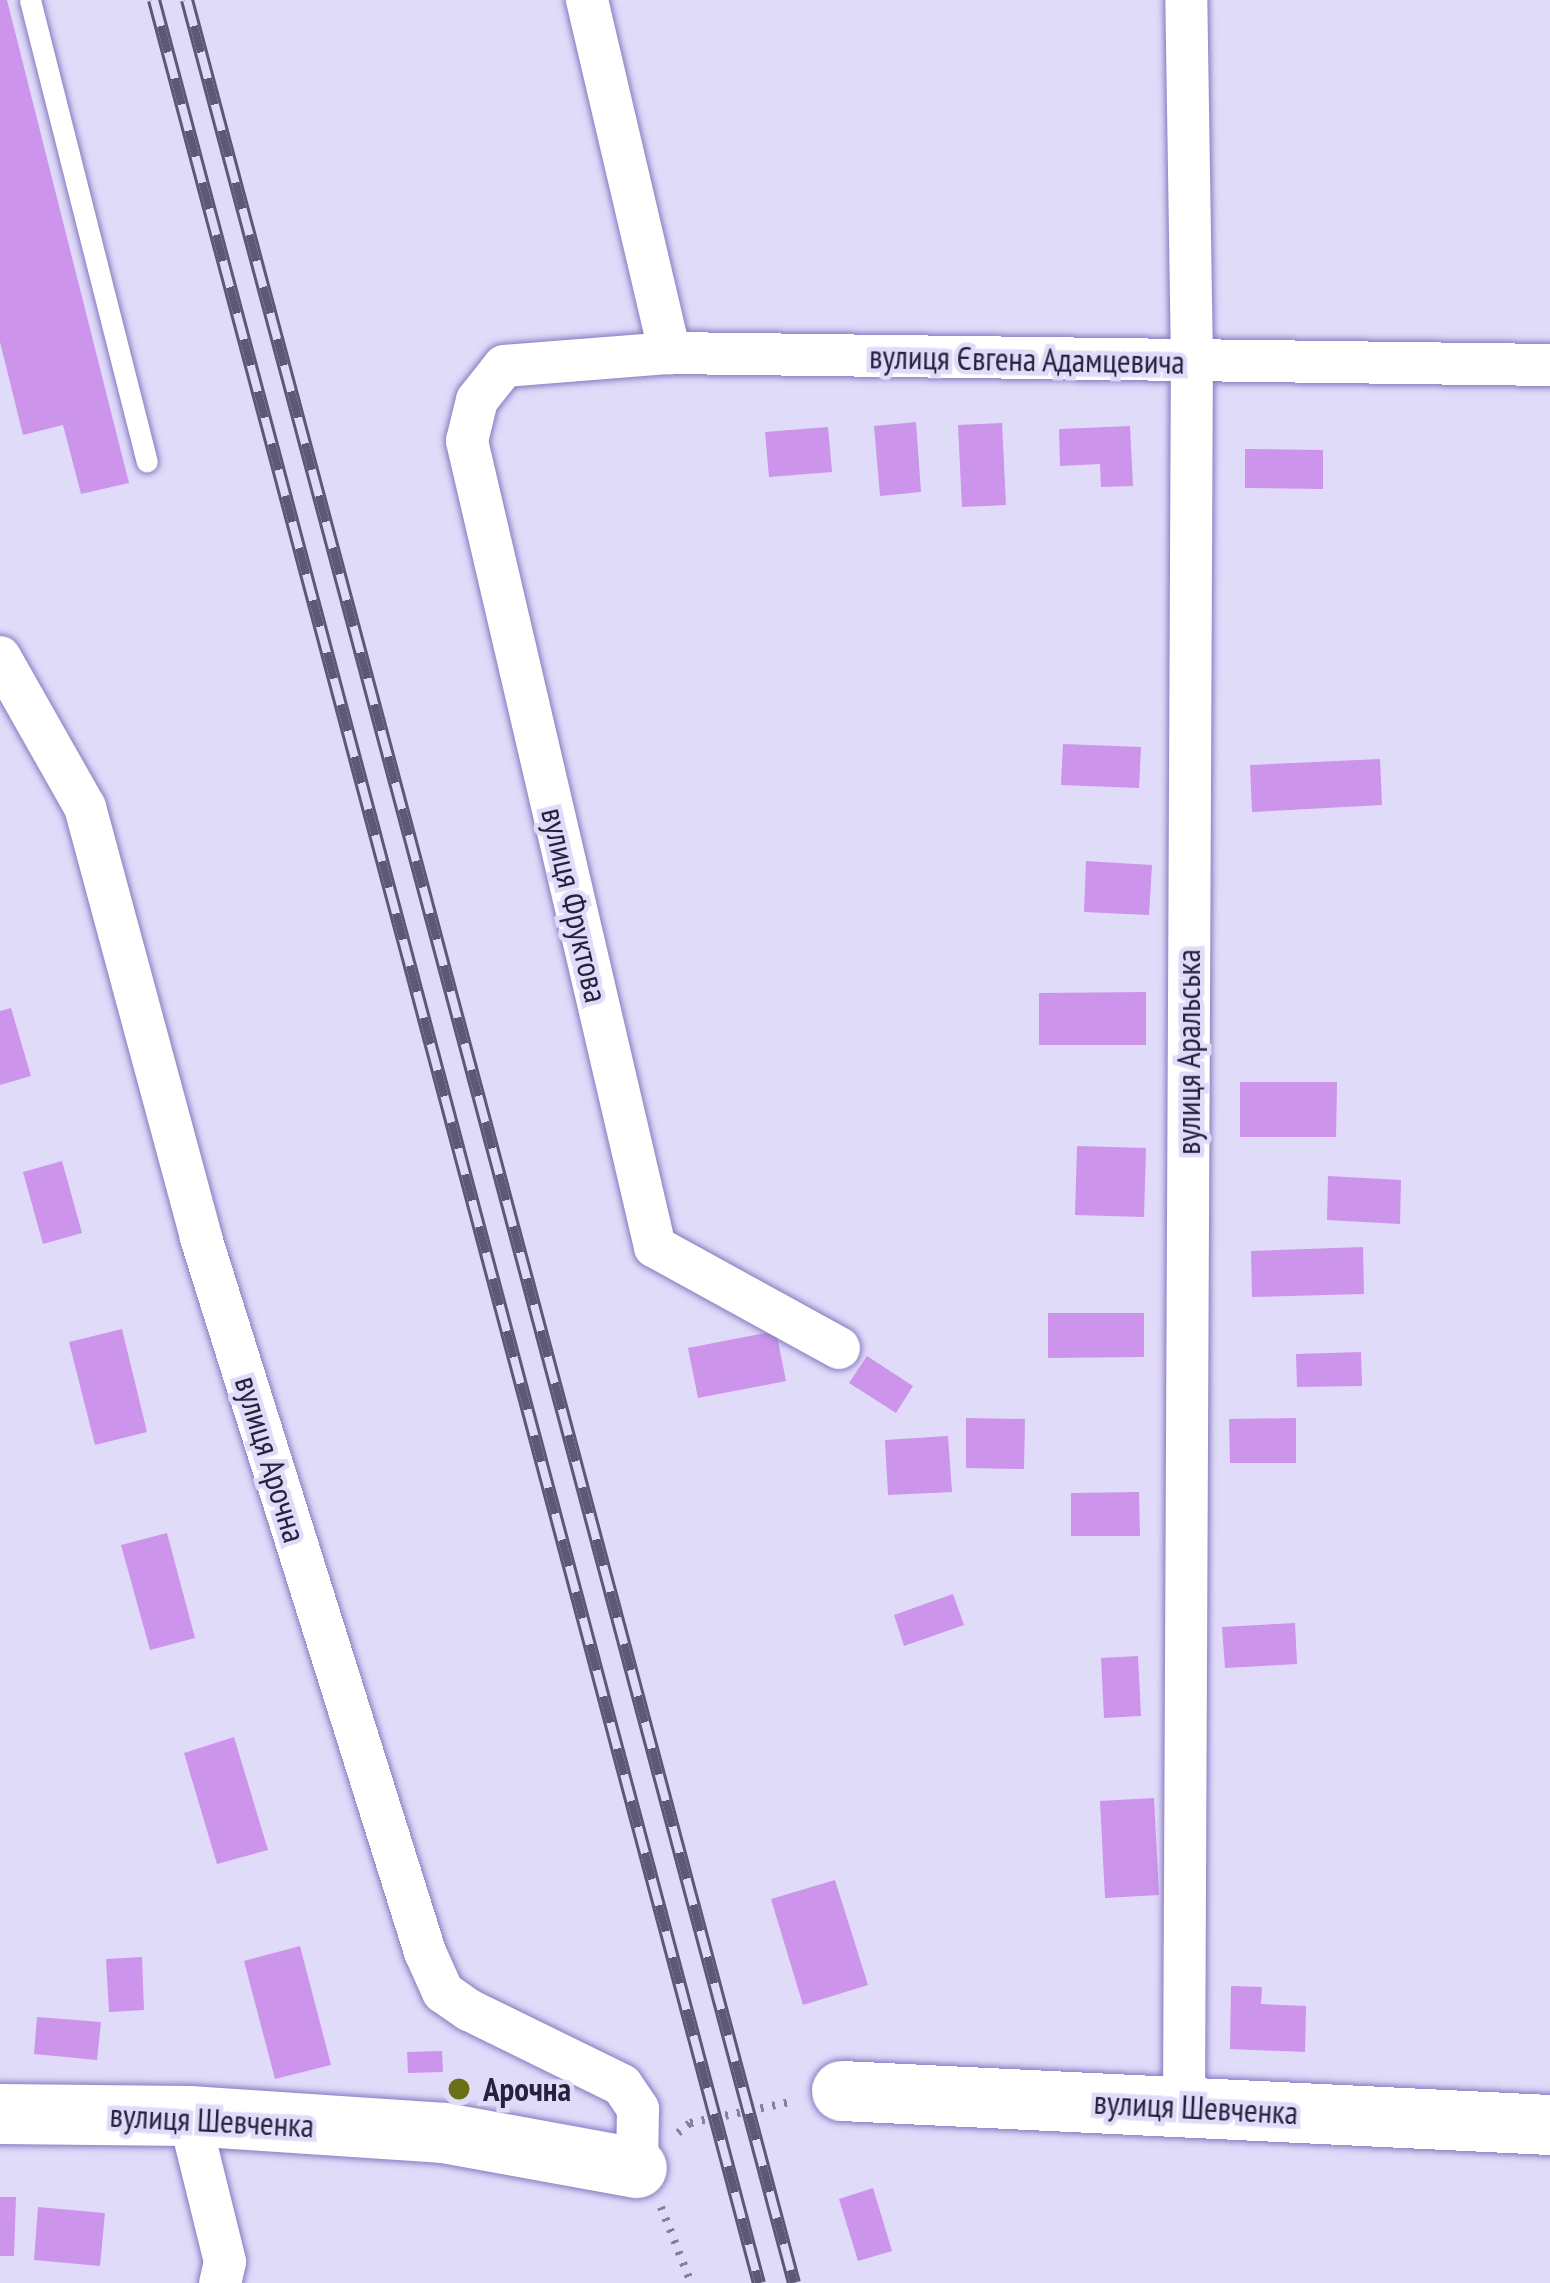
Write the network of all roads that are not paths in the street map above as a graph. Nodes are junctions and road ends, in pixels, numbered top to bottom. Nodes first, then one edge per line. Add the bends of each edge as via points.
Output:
1 (30, 0) edge
2 (587, 0) edge
3 (1186, 0) edge
4 (670, 353) junction
5 (1192, 362) junction
6 (1550, 365) edge
7 (504, 366) joint
8 (147, 461) dead end
9 (0, 657) edge
10 (839, 1348) dead end
11 (842, 2091) road end
12 (1184, 2105) junction
13 (0, 2114) edge
14 (189, 2116) junction
15 (1550, 2125) edge
16 (638, 2168) joint
17 (227, 2276) edge

1 - 8 lane
2 - 4 street
3 - 5 street, вулиця Аральська
4 - 5 street, вулиця Євгена Адамцевича
4 - 7 street, вулиця Євгена Адамцевича
5 - 6 street, вулиця Євгена Адамцевича
5 - 12 street, вулиця Аральська
7 - 10 street, вулиця Фруктова via 477,400 467,441 655,1247
9 - 16 street, вулиця Арочна via 85,807 202,1238 425,1952 443,1992 469,2010 622,2085 638,2108
11 - 12 street, вулиця Шевченка
12 - 15 street, вулиця Шевченка
13 - 14 street, вулиця Шевченка
14 - 16 street, вулиця Шевченка via 444,2133
14 - 17 street

